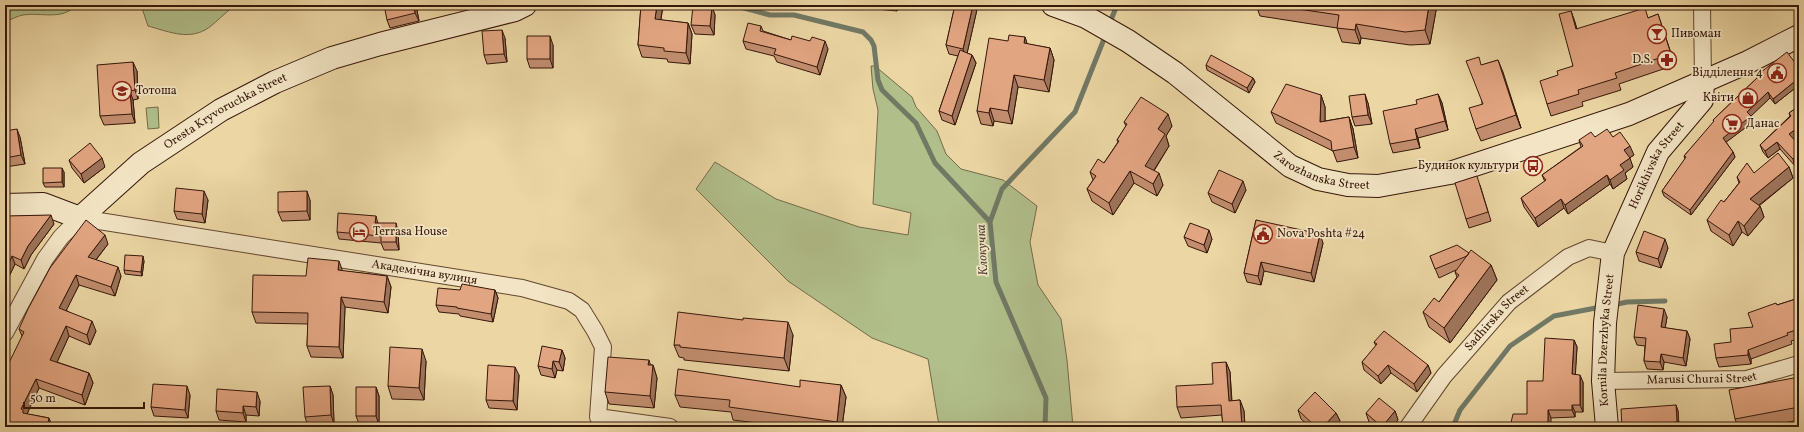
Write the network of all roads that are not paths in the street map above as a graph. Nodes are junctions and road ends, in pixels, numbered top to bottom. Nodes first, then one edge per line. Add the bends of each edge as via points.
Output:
1 (525, 5) edge
2 (1053, 5) edge
3 (1702, 5) edge
4 (1799, 36) edge
5 (1703, 82) junction
6 (5, 205) edge
7 (80, 218) junction
8 (1613, 253) junction
9 (5, 333) edge
10 (1799, 364) edge
11 (1603, 381) junction
12 (670, 427) edge
13 (1408, 427) edge
14 (1607, 427) edge

1 - 7 street, Oresta Kryvoruchka Street via 332,58 275,82 222,110 141,164
2 - 5 street, Zarozhanska Street via 1086,16 1128,41 1175,73 1290,166 1318,179 1348,185 1378,186 1450,173 1629,114
3 - 5 street
4 - 5 street
5 - 8 street, Horikhivska Street via 1702,100 1658,152
6 - 7 street via 43,204
7 - 9 street, Oresta Kryvoruchka Street via 61,237 45,259
7 - 12 street, Академічна вулиця via 522,288 569,301 582,310 603,347 598,417
8 - 11 street, Kornila Dzerzhyka Street via 1604,323
8 - 13 street, Sadhirska Street via 1590,248 1568,257 1509,302 1444,376
10 - 11 street, Marusi Churai Street via 1747,379
11 - 14 street, Kornila Dzerzhyka Street

